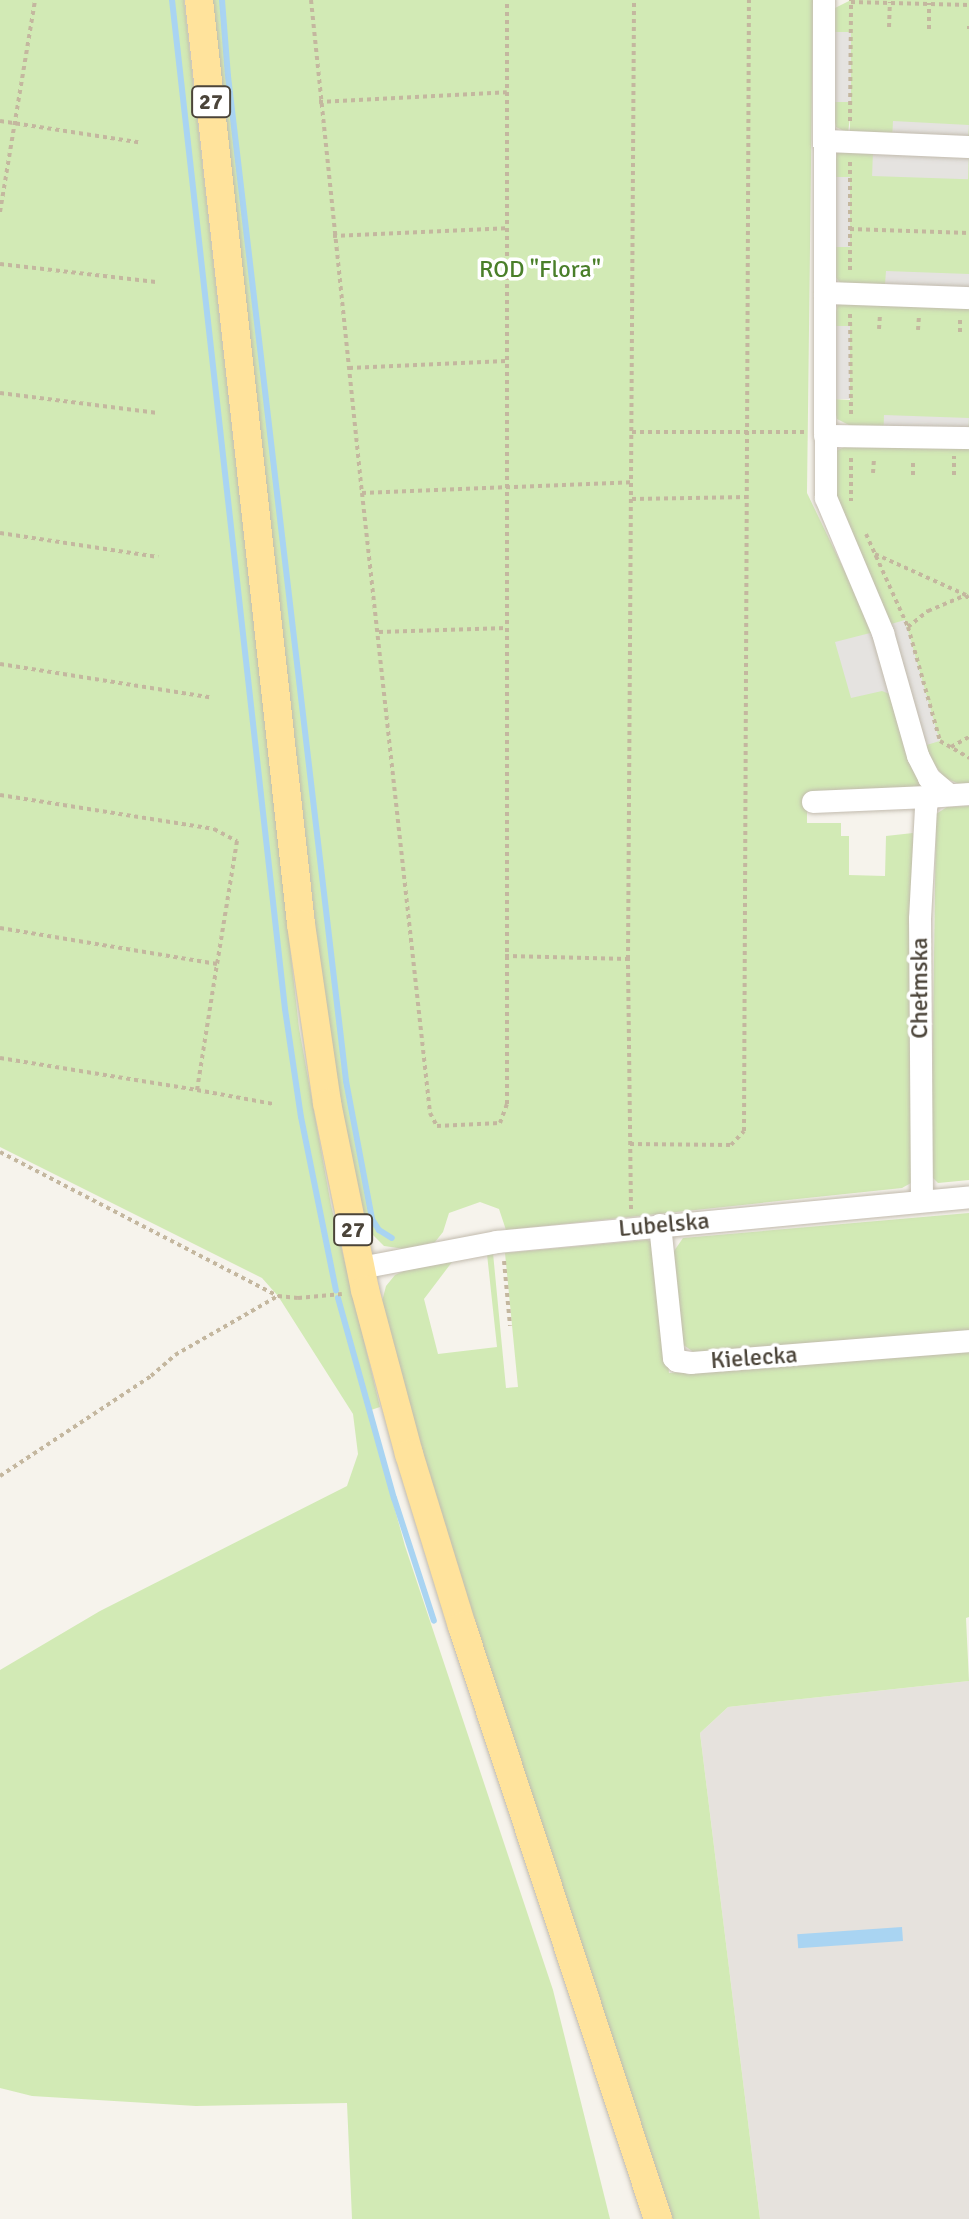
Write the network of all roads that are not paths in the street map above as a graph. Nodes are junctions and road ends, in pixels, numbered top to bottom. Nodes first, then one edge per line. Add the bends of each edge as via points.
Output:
1 (199, 0) edge
2 (824, 0) edge
3 (826, 141) junction
4 (969, 147) edge
5 (825, 293) junction
6 (969, 298) edge
7 (825, 434) junction
8 (962, 444) edge
9 (949, 795) edge
10 (813, 802) dead end
11 (969, 1197) edge
12 (922, 1201) junction
13 (660, 1225) junction
14 (363, 1279) junction
15 (969, 1341) edge
16 (658, 2219) edge

1 - 14 main road, 27 via 301,924 327,1103
2 - 3 street
3 - 4 street
3 - 5 street
5 - 6 street
5 - 7 street
7 - 8 street
7 - 9 street via 826,498 833,521 883,633 918,756 929,778
9 - 10 street
9 - 12 street, Chełmska via 920,919
11 - 12 street, Lubelska
12 - 13 street, Lubelska
13 - 14 street, Lubelska via 497,1242
13 - 15 street, Kielecka via 677,1361
14 - 16 main road, 27 via 462,1626

